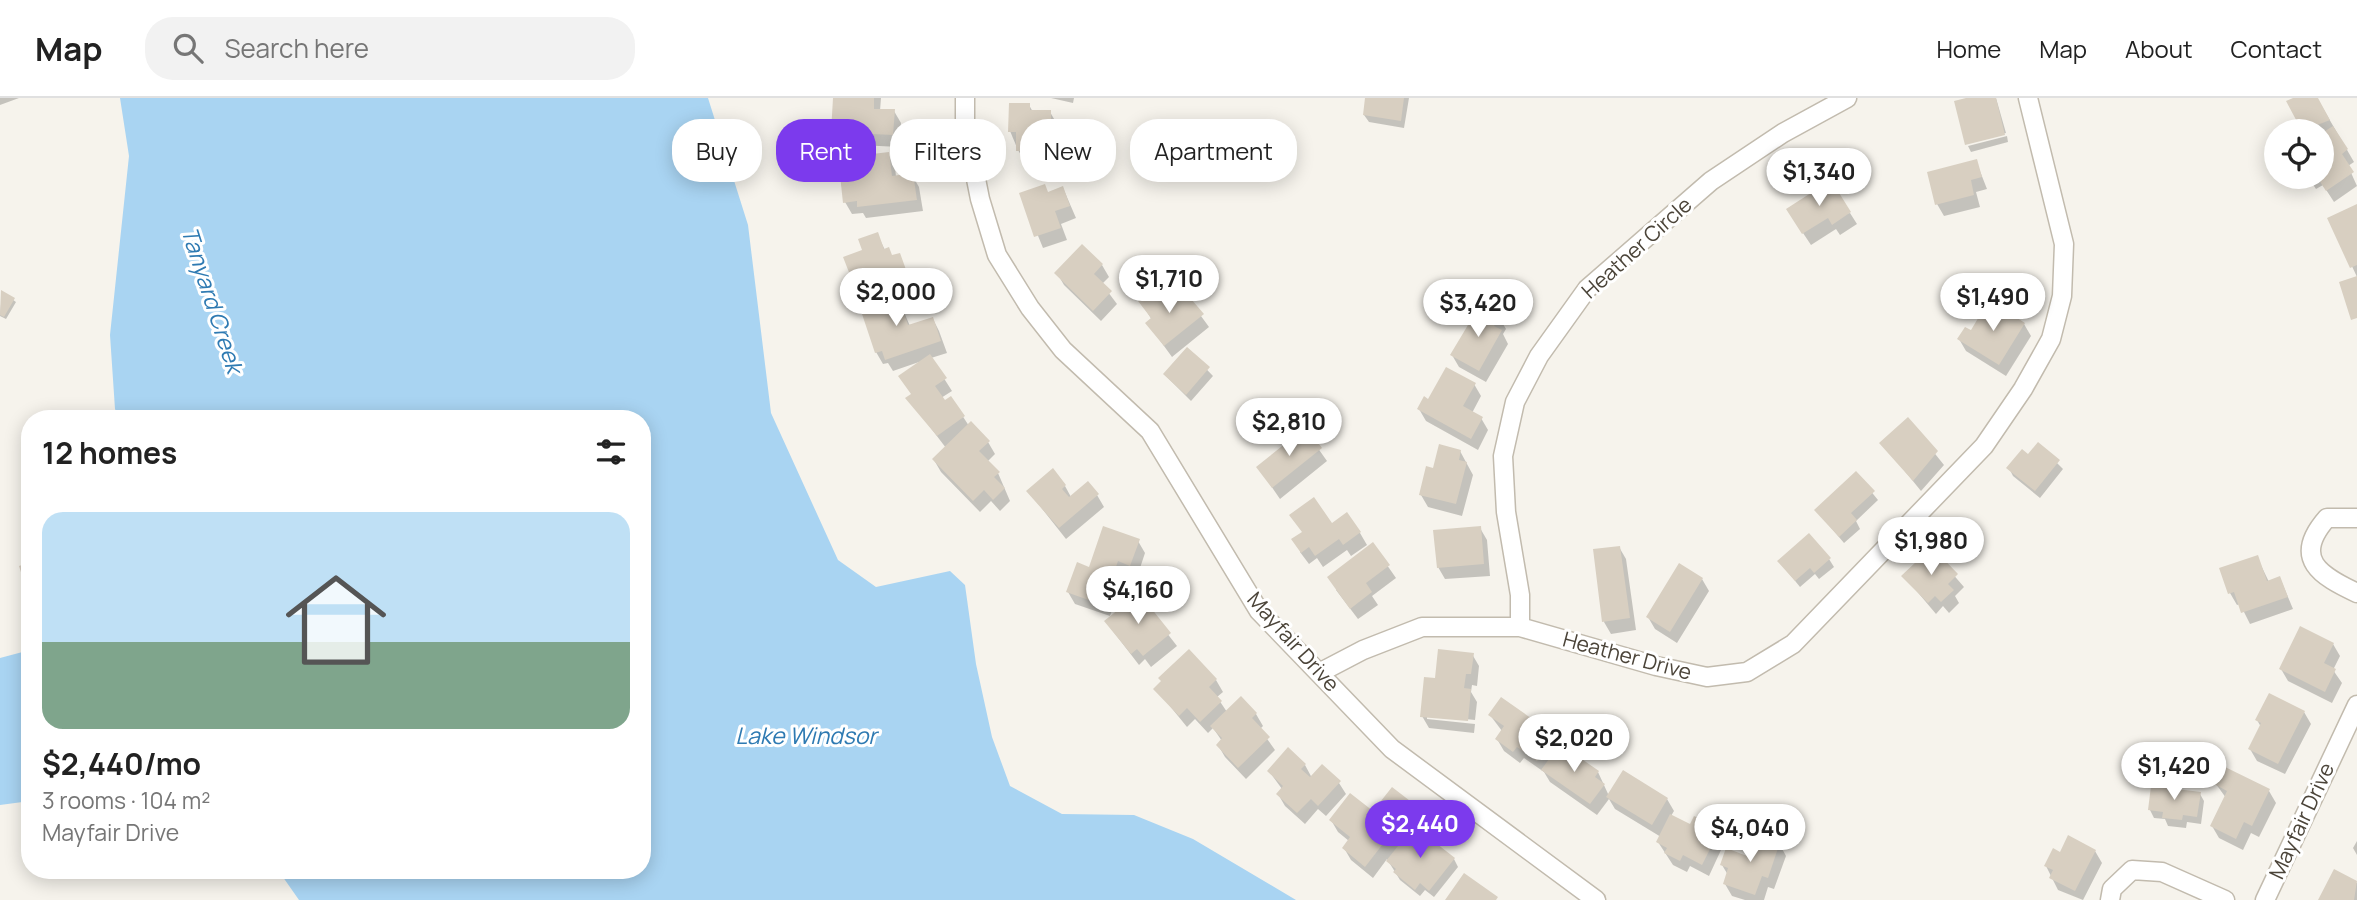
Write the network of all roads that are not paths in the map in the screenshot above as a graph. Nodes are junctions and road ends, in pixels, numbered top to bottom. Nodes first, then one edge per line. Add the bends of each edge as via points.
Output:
1 (965, 98) edge
2 (1847, 98) edge
3 (2028, 98) edge
4 (2357, 518) edge
5 (2357, 593) edge
6 (1520, 627) junction
7 (1319, 673) junction
8 (2357, 705) edge
9 (1596, 900) edge
10 (2110, 900) edge
11 (2225, 900) edge
12 (2266, 900) edge

1 - 7 street, Mayfair Drive via 965,124 980,199 997,255 1063,350 1150,430 1259,611
2 - 6 street, Heather Circle via 1783,133 1712,181 1587,289 1539,356 1515,401 1503,456
3 - 6 street, Heather Drive via 2064,244 2062,296 2051,339 1984,446 1793,644 1747,672 1707,677
4 - 5 street via 2327,518 2314,536 2312,552 2314,567 2323,576
6 - 7 street, Heather Drive via 1422,627
7 - 9 street, Mayfair Drive via 1392,749
8 - 12 street, Mayfair Drive
10 - 11 street via 2112,889 2133,870 2162,872

